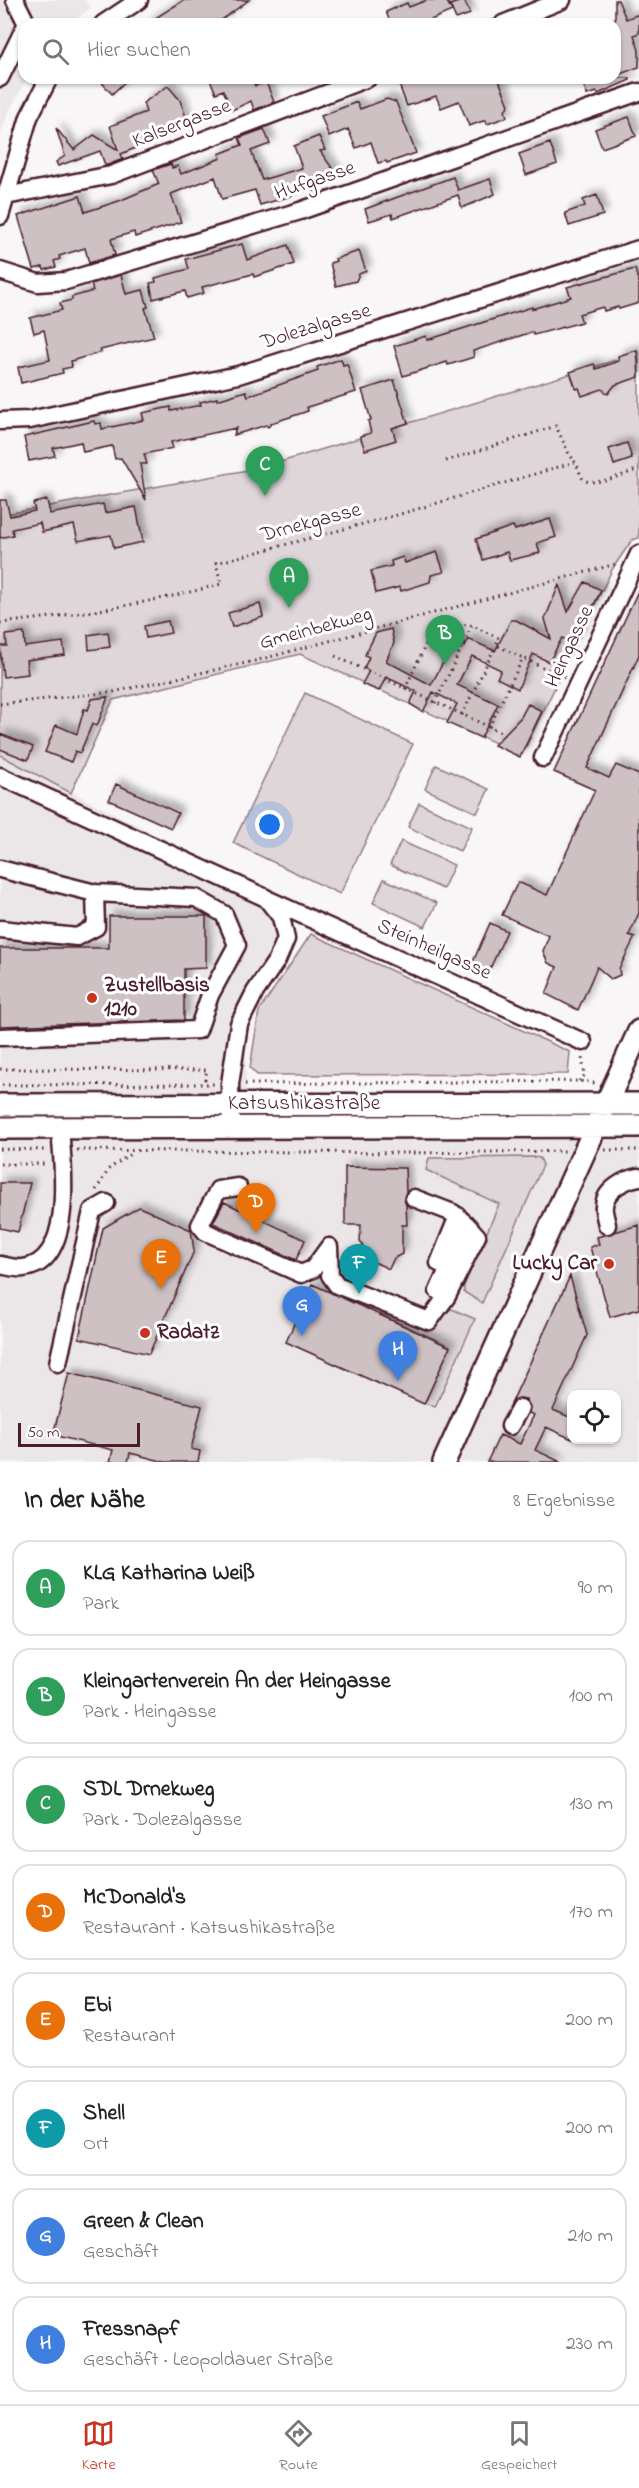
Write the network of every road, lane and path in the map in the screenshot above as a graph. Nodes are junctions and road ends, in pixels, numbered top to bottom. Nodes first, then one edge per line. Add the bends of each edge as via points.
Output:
1 (15, 0) edge
2 (139, 0) edge
3 (562, 0) edge
4 (24, 18) edge
5 (111, 18) edge
6 (518, 18) edge
7 (18, 41) edge
8 (0, 78) edge
9 (46, 84) edge
10 (352, 84) edge
11 (639, 92) edge
12 (6, 196) junction
13 (0, 216) edge
14 (639, 249) edge
15 (0, 271) edge
16 (0, 421) edge
17 (446, 461) dead end
18 (575, 462) junction
19 (639, 469) edge
20 (637, 557) edge
21 (0, 623) edge
22 (472, 626) junction
23 (496, 645) junction
24 (335, 656) dead end
25 (522, 658) junction
26 (578, 684) junction
27 (405, 688) junction
28 (435, 703) junction
29 (0, 704) edge
30 (462, 715) junction
31 (489, 727) junction
32 (507, 735) dead end
33 (543, 758) dead end
34 (0, 776) edge
35 (0, 869) edge
36 (95, 893) junction
37 (266, 898) junction
38 (0, 929) edge
39 (639, 1031) edge
40 (0, 1037) edge
41 (583, 1042) joint
42 (0, 1070) edge
43 (579, 1081) junction
44 (204, 1084) junction
45 (0, 1085) edge
46 (230, 1094) junction
47 (605, 1094) junction
48 (639, 1104) edge
49 (0, 1105) edge
50 (597, 1126) junction
51 (639, 1126) edge
52 (0, 1128) edge
53 (231, 1128) junction
54 (60, 1129) junction
55 (0, 1149) edge
56 (594, 1150) junction
57 (639, 1150) edge
58 (62, 1157) junction
59 (0, 1164) edge
60 (639, 1177) edge
61 (238, 1187) dead end
62 (414, 1198) dead end
63 (106, 1203) dead end
64 (462, 1220) junction
65 (607, 1225) dead end
66 (0, 1265) edge
67 (434, 1289) dead end
68 (57, 1363) dead end
69 (520, 1408) dead end
70 (510, 1425) dead end
71 (444, 1462) edge

1 - 4 street
2 - 5 street
3 - 6 street
7 - 8 street
9 - 12 street via 29,117
10 - 12 street, Kalsergasse via 111,175
11 - 15 street, Hufgasse via 300,211 66,281 38,283
12 - 13 street
14 - 16 street, Dolezalgasse via 238,375 30,420
17 - 18 path via 556,426
18 - 19 path via 583,479 589,482
18 - 21 path, Drnekgasse via 216,563 221,584 118,608
20 - 26 street, Heingasse
20 - 29 path, Gmeinbekweg via 251,662 113,692
22 - 23 path via 499,638
22 - 27 path via 432,633
22 - 28 path
23 - 25 path
23 - 30 path
24 - 27 path
25 - 26 path
25 - 31 path
26 - 33 street, Heingasse
27 - 28 path
28 - 30 path
30 - 31 path
31 - 32 path
34 - 37 street, Steinheilgasse
35 - 36 street
36 - 38 street via 96,927 84,935
36 - 40 street via 196,898 224,914 237,945 210,995 198,1030
37 - 41 street, Steinheilgasse
37 - 46 street via 280,917 286,939 239,1024
39 - 47 main road
41 - 43 path via 585,1075
42 - 44 path via 207,1070
43 - 46 path
43 - 47 path
44 - 45 path
44 - 46 path
46 - 47 main road, Katsushikastraße
46 - 49 main road, Katsushikastraße
46 - 53 street
47 - 48 main road, Katsushikastraße
47 - 50 main road
50 - 51 main road, Katsushikastraße
50 - 53 main road, Katsushikastraße
50 - 56 main road
52 - 54 main road, Katsushikastraße
53 - 54 main road, Katsushikastraße
54 - 58 street
55 - 58 path
56 - 57 path
56 - 58 path
56 - 71 main road
58 - 59 path
58 - 66 street via 63,1212 56,1240 42,1261 23,1268
60 - 65 street via 627,1179 606,1198
61 - 64 street via 218,1190 200,1225 206,1232 301,1274 313,1269 329,1247 330,1275 337,1285 429,1321 447,1296 477,1236
62 - 64 street
63 - 68 street via 92,1211
64 - 67 street via 463,1237
69 - 70 street

